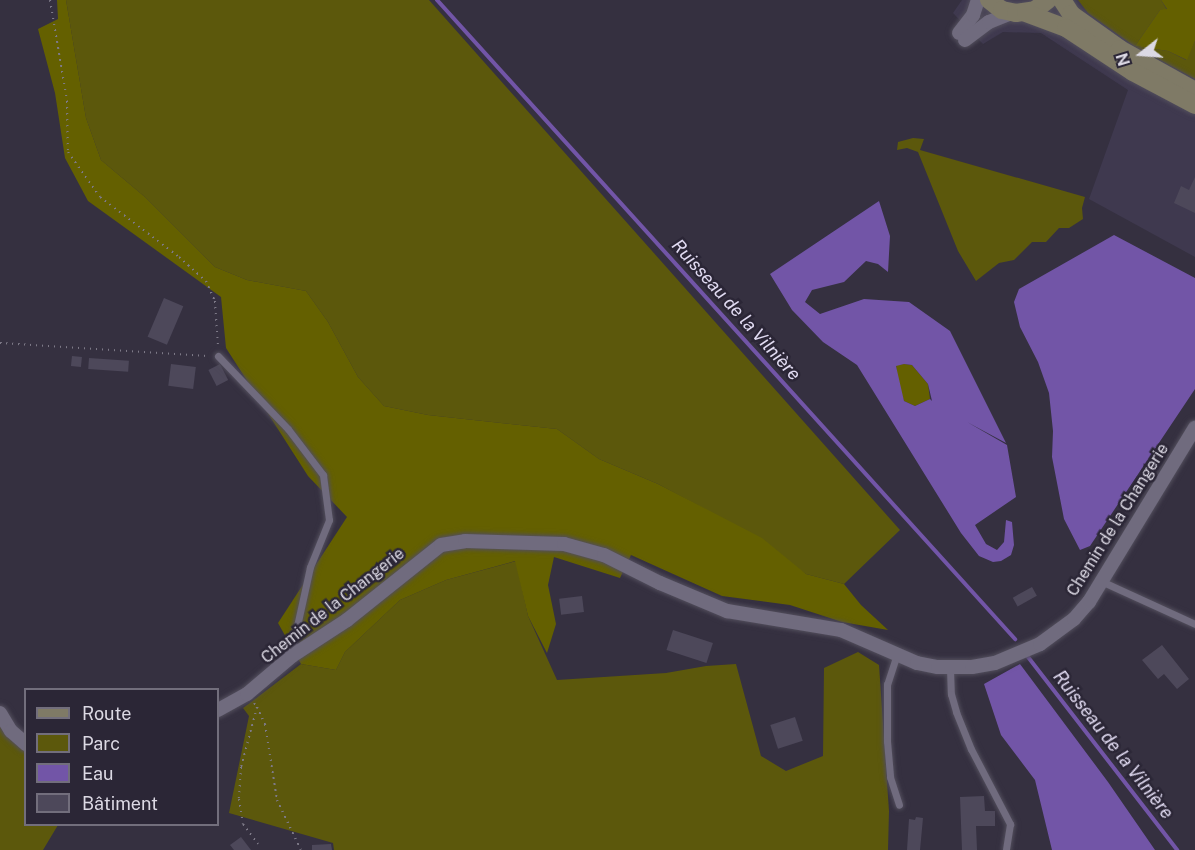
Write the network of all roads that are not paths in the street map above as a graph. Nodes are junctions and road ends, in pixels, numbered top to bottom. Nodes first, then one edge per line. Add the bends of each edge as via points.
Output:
1 (978, 0) edge
2 (989, 0) edge
3 (1048, 0) edge
4 (1062, 0) edge
5 (1019, 13) junction
6 (1195, 91) edge
7 (1195, 105) edge
8 (218, 356) road end
9 (1195, 428) edge
10 (1103, 582) junction
11 (1195, 624) edge
12 (897, 654) junction
13 (292, 656) junction
14 (950, 669) junction
15 (219, 709) edge
16 (0, 713) edge
17 (24, 742) edge
18 (899, 805) dead end
19 (1006, 850) edge

1 - 5 street via 962,37 989,22
2 - 5 street via 998,8
3 - 5 street via 1035,10
4 - 6 street via 1071,14 1120,49
5 - 7 street via 1066,28 1133,72
8 - 13 lane via 288,429 323,475 329,520 310,567
9 - 10 street, Chemin de la Changerie
10 - 11 lane
10 - 14 street, Chemin de la Changerie via 1074,619 1040,644 995,663
12 - 13 street, Chemin de la Changerie via 841,630 727,611 604,555 574,546 492,540 441,545 347,620
12 - 14 street, Chemin de la Changerie via 917,663
12 - 18 lane via 887,684 887,741 890,777
13 - 15 street, Chemin de la Changerie via 247,694
14 - 19 lane via 956,712 1010,824
16 - 17 street

